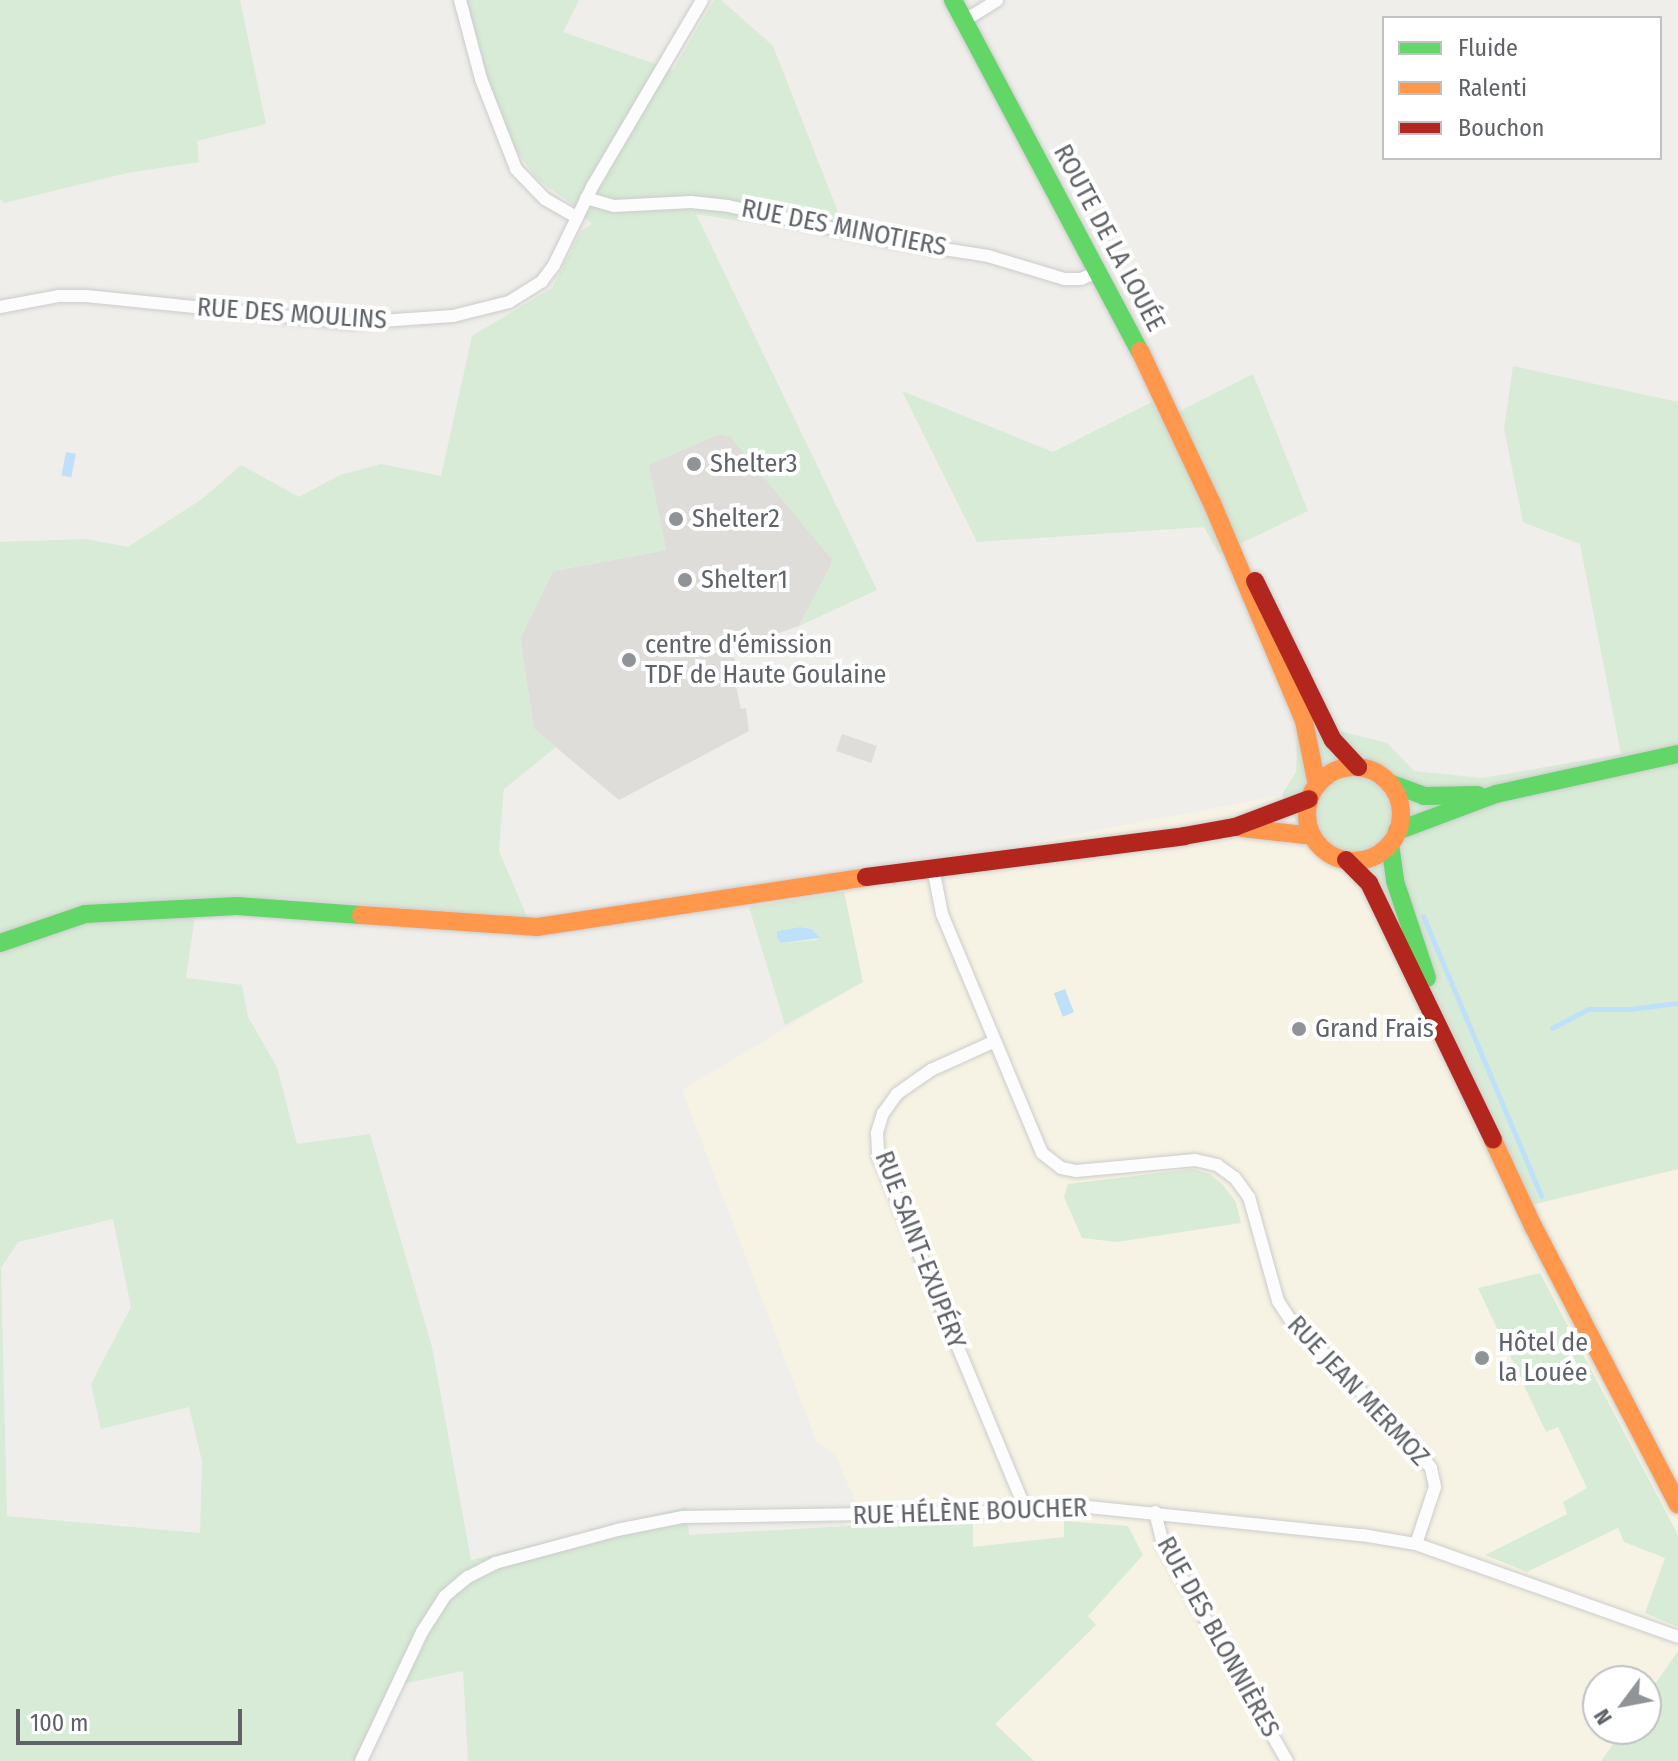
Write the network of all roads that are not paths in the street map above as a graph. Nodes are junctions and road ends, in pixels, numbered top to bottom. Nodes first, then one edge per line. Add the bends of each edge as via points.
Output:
1 (460, 0) edge
2 (702, 0) edge
3 (953, 0) edge
4 (997, 0) edge
5 (964, 21) junction
6 (586, 198) junction
7 (576, 217) junction
8 (1098, 271) junction
9 (0, 307) edge
10 (1212, 503) junction
11 (1678, 754) edge
12 (1358, 767) junction
13 (1389, 783) junction
14 (1313, 792) junction
15 (1496, 794) junction
16 (1235, 827) junction
17 (1313, 836) junction
18 (1394, 838) junction
19 (1346, 860) junction
20 (933, 868) junction
21 (0, 943) edge
22 (993, 1042) junction
23 (1455, 1056) junction
24 (1678, 1505) edge
25 (1025, 1508) junction
26 (1155, 1512) junction
27 (1416, 1544) junction
28 (1678, 1637) edge
29 (361, 1761) edge
30 (1287, 1761) edge

1 - 7 street via 481,79 516,169 545,199
2 - 6 street, RUE DES MOULINS
3 - 5 main road, ROUTE DE LA LOUÉE
4 - 5 street
5 - 8 main road, ROUTE DE LA LOUÉE
6 - 7 street, RUE DES MOULINS
6 - 8 street, RUE DES MINOTIERS via 614,206 728,206 988,256 1064,279
7 - 9 street, RUE DES MOULINS via 542,281 509,302 453,316 352,323 86,296
8 - 10 main road, ROUTE DE LA LOUÉE
10 - 12 main road, ROUTE DE LA LOUÉE via 1333,740
10 - 14 main road, ROUTE DE LA LOUÉE via 1304,721
11 - 15 main road
12 - 13 main road
12 - 14 main road via 1335,771
13 - 15 main road via 1424,796
13 - 18 main road via 1400,806
14 - 16 main road
14 - 17 main road via 1307,811
15 - 18 main road
16 - 17 main road
16 - 20 main road
17 - 19 main road via 1332,856
18 - 19 main road via 1370,858
18 - 23 main road via 1395,881
19 - 23 main road via 1369,883
20 - 21 main road via 537,927 237,906 85,914
20 - 22 street, RUE JEAN MERMOZ via 942,914
22 - 25 street, RUE SAINT-EXUPÉRY via 931,1070 897,1094 883,1113 878,1155
22 - 27 street, RUE JEAN MERMOZ via 1042,1153 1061,1168 1096,1171 1195,1160 1217,1165 1235,1178 1249,1197 1278,1301 1289,1318 1431,1468 1435,1487
23 - 24 main road via 1539,1240
25 - 26 street, RUE HÉLÈNE BOUCHER
25 - 29 street, RUE HÉLÈNE BOUCHER via 682,1517 495,1563 445,1596 422,1632
26 - 27 street, RUE HÉLÈNE BOUCHER
26 - 30 street, RUE DES BLONNIÈRES via 1164,1547
27 - 28 street, RUE HÉLÈNE BOUCHER

